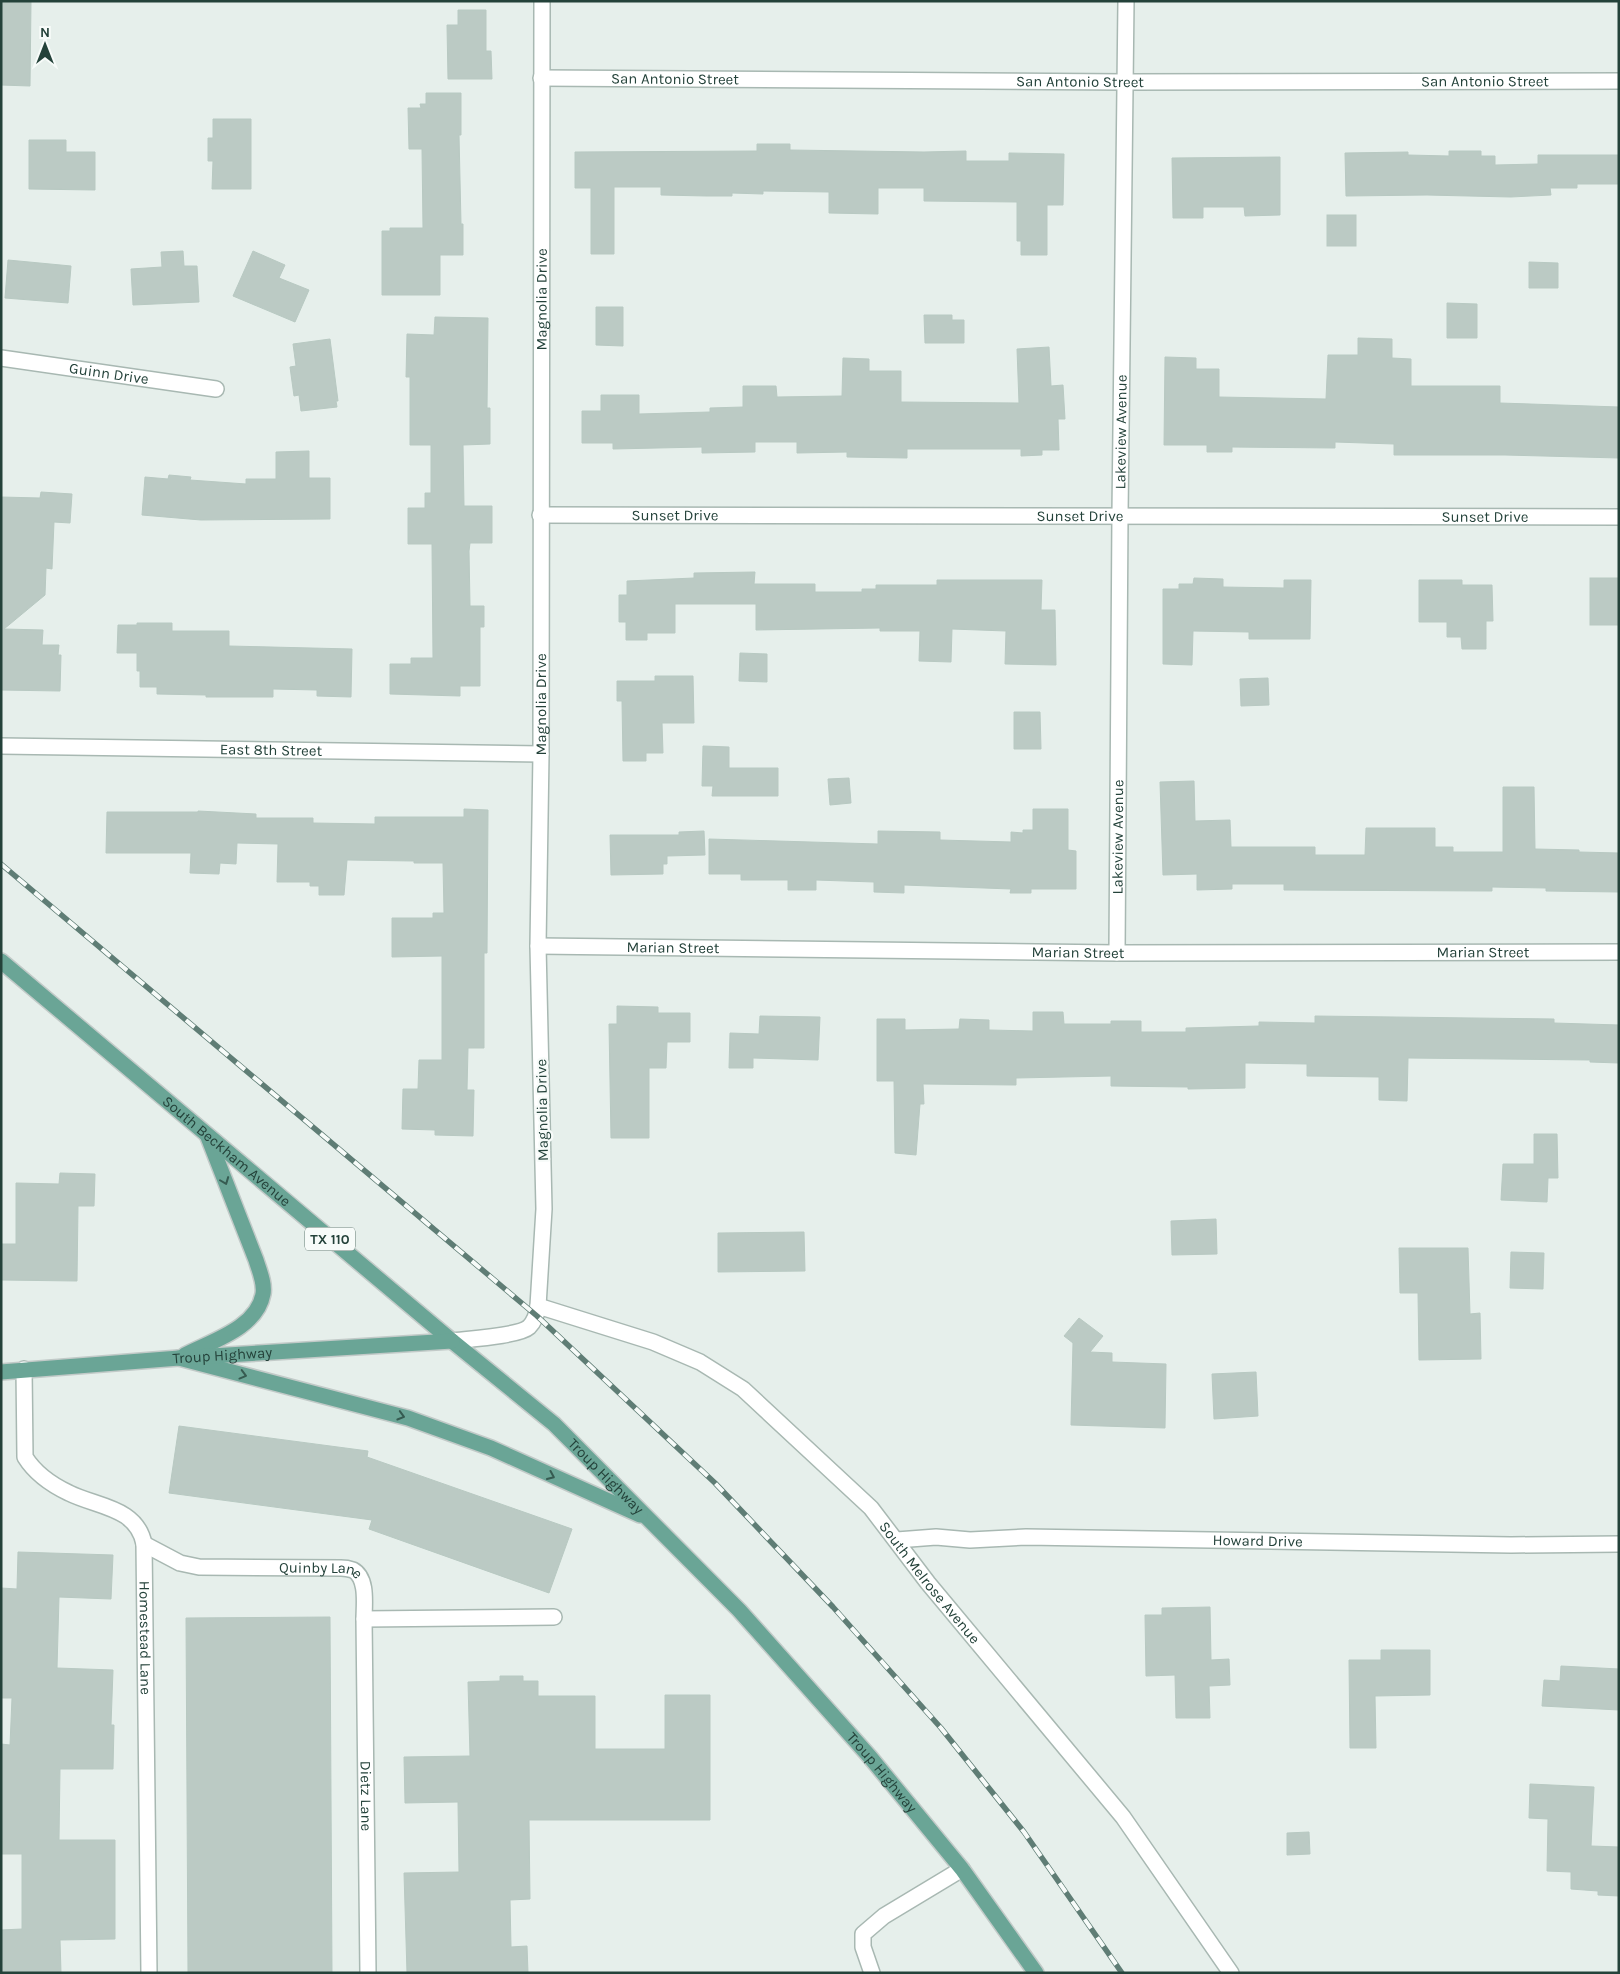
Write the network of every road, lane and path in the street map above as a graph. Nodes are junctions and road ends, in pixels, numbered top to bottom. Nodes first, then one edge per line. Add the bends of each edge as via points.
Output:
1 (542, 1) edge
2 (1126, 1) edge
3 (541, 78) junction
4 (1126, 82) junction
5 (1619, 82) edge
6 (1, 358) edge
7 (216, 389) dead end
8 (540, 515) junction
9 (1120, 515) junction
10 (1619, 517) edge
11 (1, 746) edge
12 (541, 754) junction
13 (538, 946) junction
14 (1619, 952) edge
15 (1118, 953) junction
16 (1, 961) edge
17 (208, 1136) junction
18 (538, 1306) junction
19 (452, 1341) junction
20 (179, 1358) junction
21 (24, 1369) junction
22 (1, 1372) edge
23 (648, 1518) junction
24 (897, 1540) junction
25 (144, 1544) junction
26 (1619, 1544) edge
27 (554, 1617) dead end
28 (364, 1619) junction
29 (962, 1869) junction
30 (1232, 1972) edge
31 (149, 1973) edge
32 (368, 1973) edge
33 (872, 1973) edge
34 (1036, 1973) edge

1 - 3 street, Magnolia Drive
2 - 4 street, Lakeview Avenue
3 - 4 street, San Antonio Street
3 - 8 street, Magnolia Drive
4 - 5 street, San Antonio Street
4 - 9 street, Lakeview Avenue
6 - 7 street, Guinn Drive
8 - 9 street, Sunset Drive
8 - 12 street, Magnolia Drive
9 - 10 street, Sunset Drive
9 - 15 street, Lakeview Avenue
11 - 12 street, East 8th Street
12 - 13 street, Magnolia Drive
13 - 15 street, Marian Street
13 - 18 street, Magnolia Drive via 544,1209
14 - 15 street, Marian Street
16 - 17 main road, South Beckham Avenue / TX 110
17 - 19 main road, South Beckham Avenue / TX 110
17 -> 20 main road via 256,1260 264,1293 259,1306 241,1326
18 - 19 street, Magnolia Drive via 537,1316 528,1328 506,1335
18 - 24 street, South Melrose Avenue via 653,1342 700,1362 743,1389 871,1508
19 - 20 main road, Troup Highway
19 - 23 main road, Troup Highway / TX 110 via 554,1424
20 - 21 main road, Troup Highway
20 -> 23 main road via 408,1418 491,1448
21 - 22 main road, Troup Highway
21 - 25 street, Homestead Lane via 25,1457 33,1469 69,1494 123,1513 134,1522
23 - 29 main road, Troup Highway via 739,1610 870,1757
24 - 26 street, Howard Drive via 1026,1537
24 - 30 street, South Melrose Avenue via 928,1583 1123,1816
25 - 28 street, Quinby Lane via 180,1563 199,1567 353,1570 363,1584
25 - 31 street, Homestead Lane
27 - 28 street
28 - 32 street, Dietz Lane
29 - 33 street via 884,1916 863,1934 863,1947
29 - 34 main road, Troup Highway

